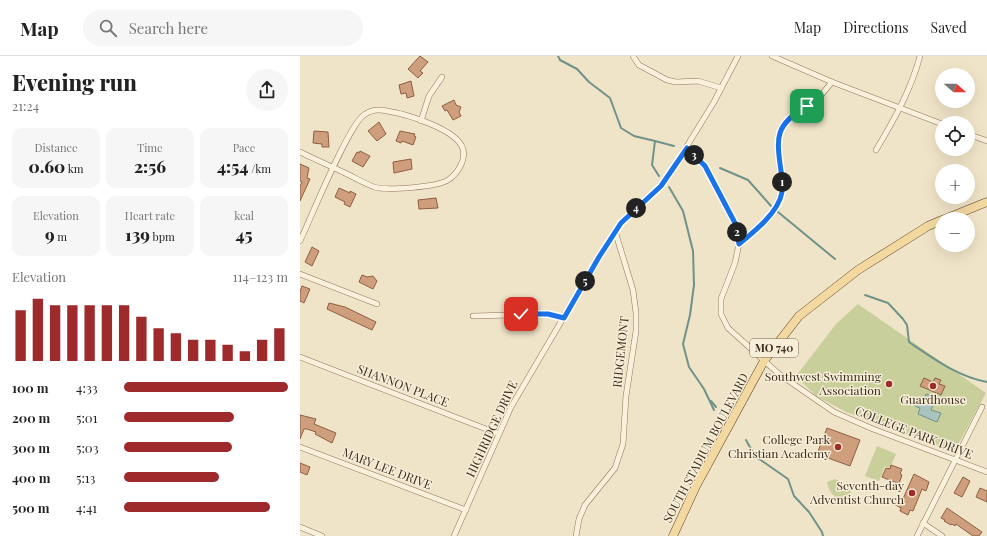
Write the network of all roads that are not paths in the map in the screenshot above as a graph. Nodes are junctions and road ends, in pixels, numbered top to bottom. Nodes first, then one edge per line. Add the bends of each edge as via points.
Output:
1 (633, 56) edge
2 (738, 56) edge
3 (772, 56) edge
4 (920, 56) edge
5 (442, 77) dead end
6 (832, 82) junction
7 (721, 88) junction
8 (901, 108) junction
9 (420, 121) junction
10 (935, 121) edge
11 (975, 137) edge
12 (987, 141) edge
13 (687, 148) junction
14 (876, 150) dead end
15 (300, 152) edge
16 (334, 168) junction
17 (987, 202) edge
18 (962, 212) edge
19 (935, 223) edge
20 (615, 231) junction
21 (300, 241) edge
22 (739, 244) junction
23 (300, 274) edge
24 (377, 304) dead end
25 (473, 316) dead end
26 (564, 318) junction
27 (300, 357) edge
28 (764, 361) junction
29 (982, 407) dead end
30 (499, 434) junction
31 (300, 447) edge
32 (955, 460) junction
33 (987, 472) edge
34 (466, 510) junction
35 (923, 523) junction
36 (300, 527) edge
37 (322, 536) edge
38 (454, 536) edge
39 (576, 536) edge
40 (673, 536) edge
41 (917, 536) edge
42 (942, 536) edge

1 - 7 street via 639,66 667,80 698,81
2 - 7 street
3 - 6 street
4 - 8 street
5 - 9 street via 429,96
6 - 8 street
6 - 22 street via 822,94 792,115 784,124 779,134 778,149 782,192 776,208
7 - 13 street
8 - 10 street
8 - 14 street
9 - 16 street via 386,111 374,110 363,115 355,124
9 - 16 street via 448,132 463,149 463,159 458,171 447,181 411,188 386,189 374,187
11 - 12 street
13 - 20 street via 661,186
13 - 22 street, COLLEGE PARK DRIVE via 705,166 735,223
15 - 16 street
16 - 21 street
17 - 18 main road
19 - 28 main road, SOUTH STADIUM BOULEVARD / MO 740 via 858,270 799,316
20 - 26 street, HIGHRIDGE DRIVE
20 - 39 street, RIDGEMONT via 633,290 636,313 636,331 626,396 624,444 615,468 581,512
22 - 28 street, COLLEGE PARK DRIVE via 735,264 721,299 721,314 728,328
23 - 24 street
25 - 26 street via 548,314
26 - 30 street, HIGHRIDGE DRIVE via 522,388
27 - 30 street, SHANNON PLACE
28 - 32 street, COLLEGE PARK DRIVE via 834,412
28 - 40 main road, SOUTH STADIUM BOULEVARD / MO 740 via 696,486
29 - 32 street
30 - 34 street, HIGHRIDGE DRIVE
31 - 34 street, MARY LEE DRIVE
32 - 33 street, COLLEGE PARK DRIVE
32 - 35 street
34 - 38 street, HIGHRIDGE DRIVE
35 - 41 street
35 - 42 street
36 - 37 street

